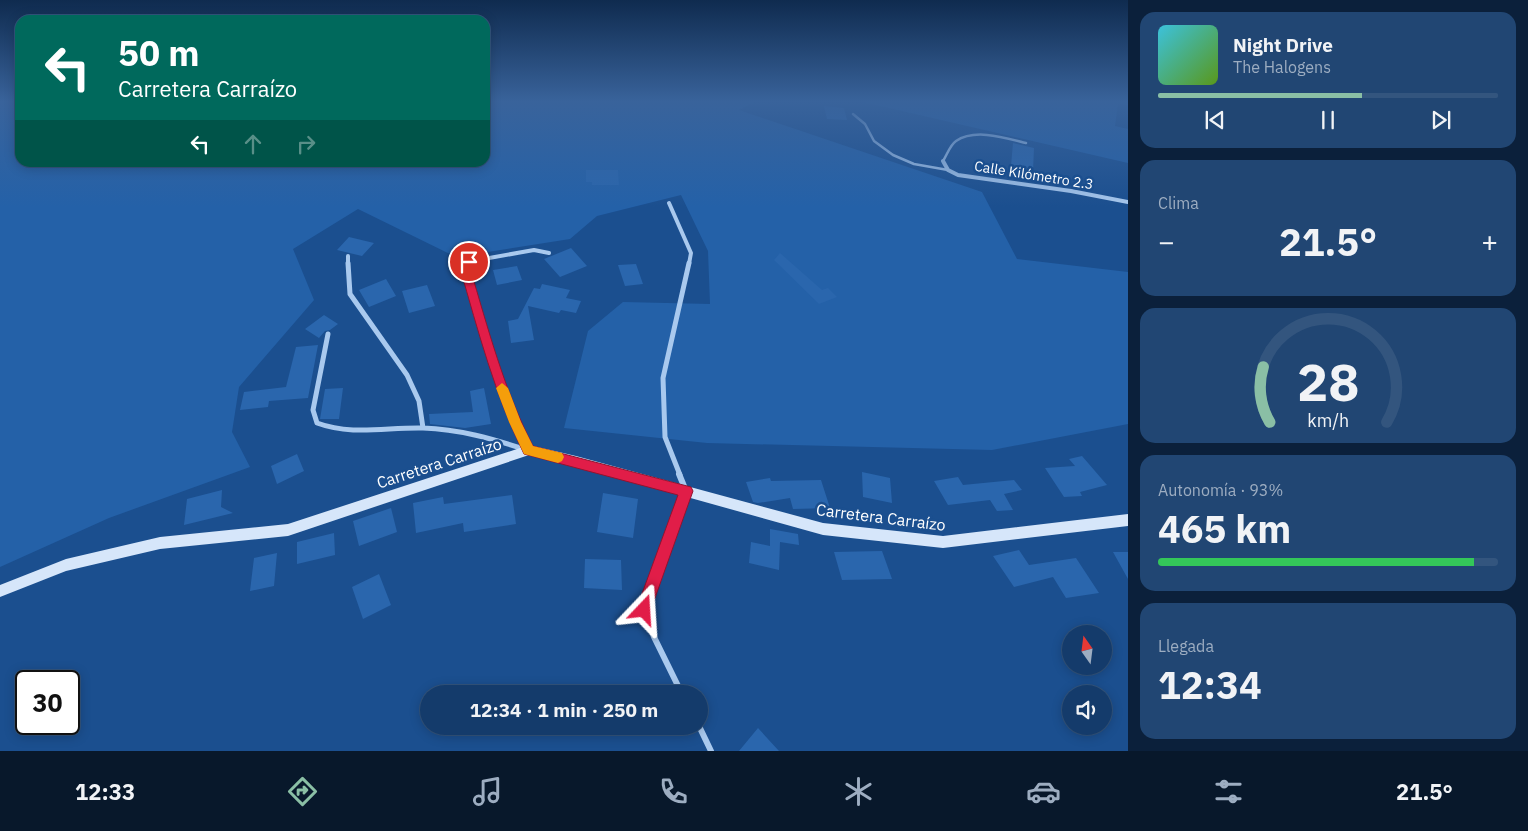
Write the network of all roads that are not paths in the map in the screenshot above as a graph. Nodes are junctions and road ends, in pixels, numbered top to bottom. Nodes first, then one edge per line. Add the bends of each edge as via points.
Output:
1 (872, 137) edge
2 (968, 137) edge
3 (1002, 137) edge
4 (1026, 143) dead end
5 (943, 160) joint
6 (948, 170) junction
7 (669, 202) dead end
8 (1128, 202) edge
9 (549, 252) dead end
10 (348, 256) dead end
11 (328, 334) dead end
12 (423, 428) junction
13 (529, 450) junction
14 (686, 491) junction
15 (1128, 520) edge
16 (0, 591) edge
17 (678, 685) edge
18 (703, 735) edge
19 (711, 751) edge

1 - 6 lane via 893,155 914,164
2 - 5 lane via 955,142
3 - 4 lane
5 - 6 street
6 - 8 street, Calle Kilómetro 2.3 via 958,175
7 - 14 street via 691,253 663,378 664,437
9 - 13 street via 534,250 478,260 469,262 465,268 499,382
10 - 12 street via 351,295 402,366 423,411
11 - 12 street via 313,410 317,423 344,430
12 - 13 street via 488,437
13 - 14 street, Carretera Carraízo
13 - 16 street, Carretera Carraízo via 288,530 160,543 66,565
14 - 15 street, Carretera Carraízo via 824,529 943,542
14 - 17 street via 644,610
18 - 19 street

